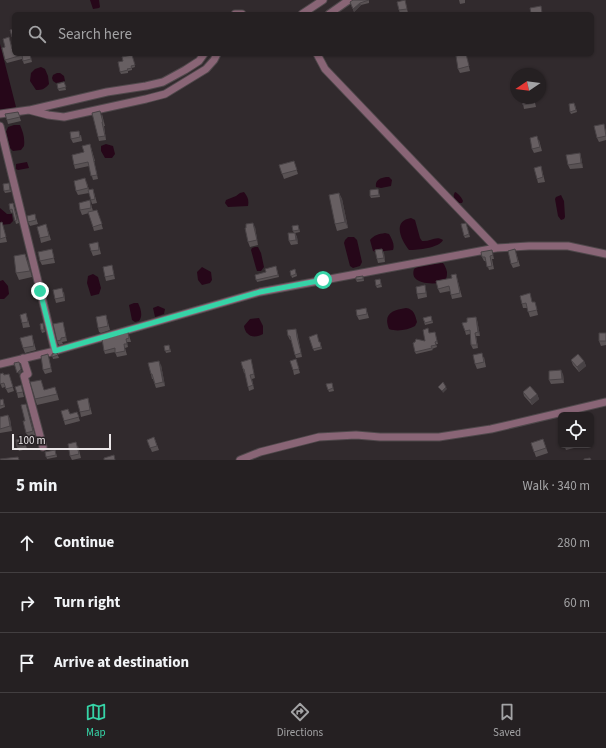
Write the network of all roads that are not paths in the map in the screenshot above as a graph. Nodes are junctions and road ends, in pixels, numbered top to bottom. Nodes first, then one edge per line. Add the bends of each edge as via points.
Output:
1 (323, 0) edge
2 (349, 0) edge
3 (306, 12) edge
4 (332, 12) edge
5 (203, 56) edge
6 (216, 56) edge
7 (318, 56) edge
8 (29, 110) junction
9 (0, 114) edge
10 (0, 126) edge
11 (496, 248) junction
12 (606, 254) edge
13 (55, 351) junction
14 (23, 358) junction
15 (0, 364) edge
16 (606, 402) edge
17 (43, 447) dead end
18 (240, 460) edge

1 - 3 street
2 - 4 street
5 - 8 street via 199,61 163,82
6 - 8 street via 206,70 165,94 64,117
7 - 11 street via 325,69
8 - 9 street
10 - 13 street
11 - 12 street via 568,246
11 - 13 street via 260,292
13 - 14 street
14 - 15 street
14 - 17 street via 28,374 24,376
16 - 18 street via 491,429 439,437 356,435 319,438 260,452

